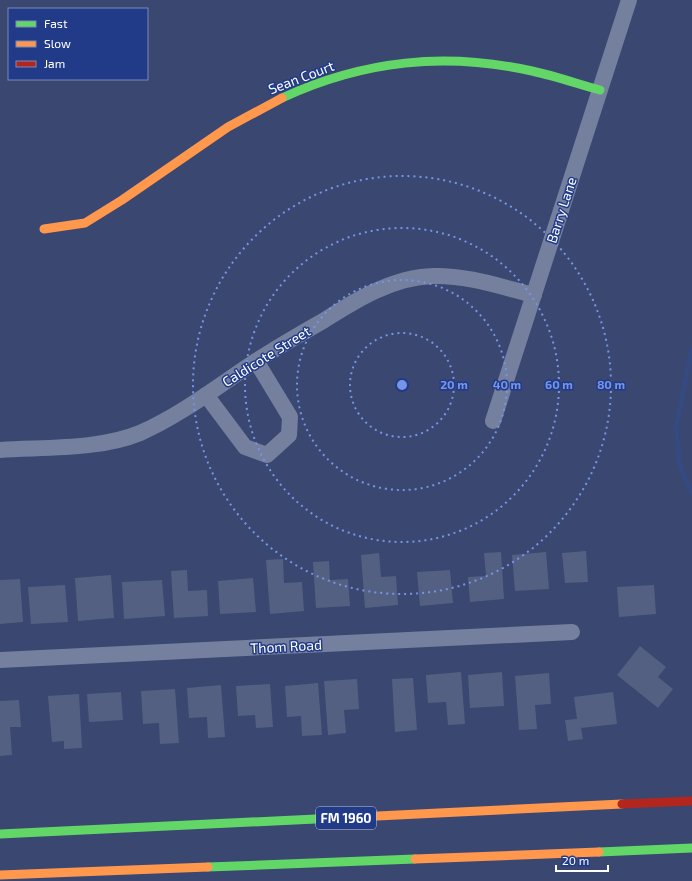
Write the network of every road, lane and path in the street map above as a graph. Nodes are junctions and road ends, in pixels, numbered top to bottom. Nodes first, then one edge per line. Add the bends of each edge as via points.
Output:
1 (629, 0) edge
2 (600, 90) junction
3 (44, 229) dead end
4 (534, 295) junction
5 (256, 361) junction
6 (206, 395) junction
7 (493, 421) dead end
8 (0, 450) edge
9 (572, 632) dead end
10 (0, 660) edge
11 (692, 801) edge
12 (0, 834) edge
13 (692, 848) edge
14 (0, 875) edge

1 - 2 street, Barry Lane
2 - 3 main road, Sean Court via 533,71 469,62 409,62 340,76 270,103 229,127 85,223
2 - 4 street, Barry Lane
4 - 5 street, Caldicote Street via 448,276 404,280 360,298
4 - 7 street, Barry Lane
5 - 6 street, Caldicote Street
5 - 6 street via 290,417 289,436 266,455 246,447
6 - 8 street, Caldicote Street via 140,433 113,442
9 - 10 street, Thom Road
11 - 12 main road, FM 1960 / FM 1960
13 - 14 main road

